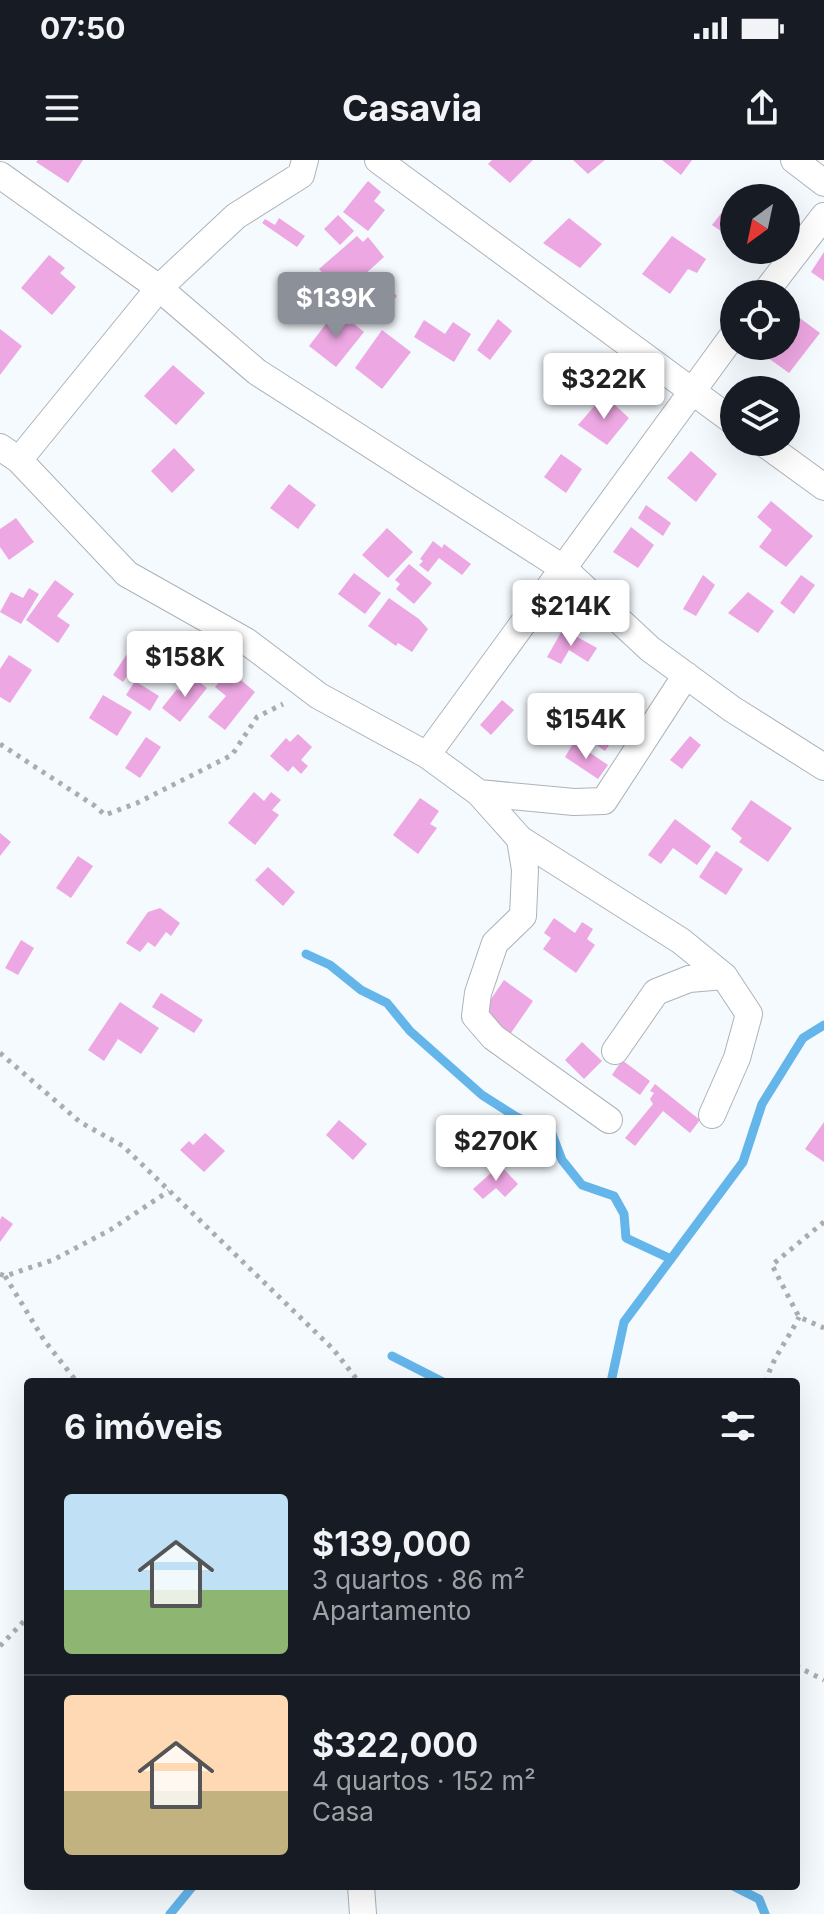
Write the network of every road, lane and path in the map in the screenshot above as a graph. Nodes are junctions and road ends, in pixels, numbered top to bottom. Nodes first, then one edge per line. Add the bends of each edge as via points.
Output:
1 (305, 160) edge
2 (378, 160) edge
3 (794, 160) edge
4 (0, 175) edge
5 (824, 183) edge
6 (824, 216) edge
7 (775, 280) edge
8 (159, 288) junction
9 (720, 353) edge
10 (691, 391) junction
11 (720, 412) edge
12 (10, 453) edge
13 (781, 456) edge
14 (824, 487) edge
15 (563, 568) junction
16 (686, 675) junction
17 (319, 696) junction
18 (0, 744) edge
19 (427, 755) junction
20 (824, 767) edge
21 (479, 793) junction
22 (520, 839) junction
23 (724, 976) junction
24 (615, 1051) dead end
25 (0, 1053) edge
26 (712, 1115) dead end
27 (609, 1120) dead end
28 (169, 1190) junction
29 (824, 1222) edge
30 (3, 1275) edge
31 (799, 1317) junction
32 (824, 1328) edge
33 (74, 1378) edge
34 (356, 1378) edge
35 (767, 1378) edge
36 (24, 1621) edge
37 (0, 1646) edge
38 (800, 1668) edge
39 (824, 1680) edge
40 (361, 1890) edge
41 (363, 1914) edge

1 - 8 street via 301,175 236,216
2 - 10 street
3 - 5 street
4 - 8 street
6 - 7 street
8 - 12 street
8 - 15 street via 257,372
9 - 10 street
10 - 11 street
10 - 15 street
12 - 17 street via 127,574 246,641
13 - 14 street
15 - 16 street via 650,649
15 - 19 street
16 - 20 street
16 - 21 street via 604,801
17 - 18 path via 257,717 232,755 105,815
17 - 19 street
19 - 21 street
21 - 22 street
22 - 23 street via 681,941
22 - 27 street via 523,916 495,943 475,1016 493,1037
23 - 24 street via 689,979 656,992
23 - 26 street via 749,1014
25 - 28 path via 80,1122 123,1146
28 - 30 path via 53,1260
28 - 34 path via 333,1349
29 - 31 path via 772,1265
30 - 33 path
31 - 32 path
31 - 35 path
36 - 37 path
38 - 39 path
40 - 41 street

